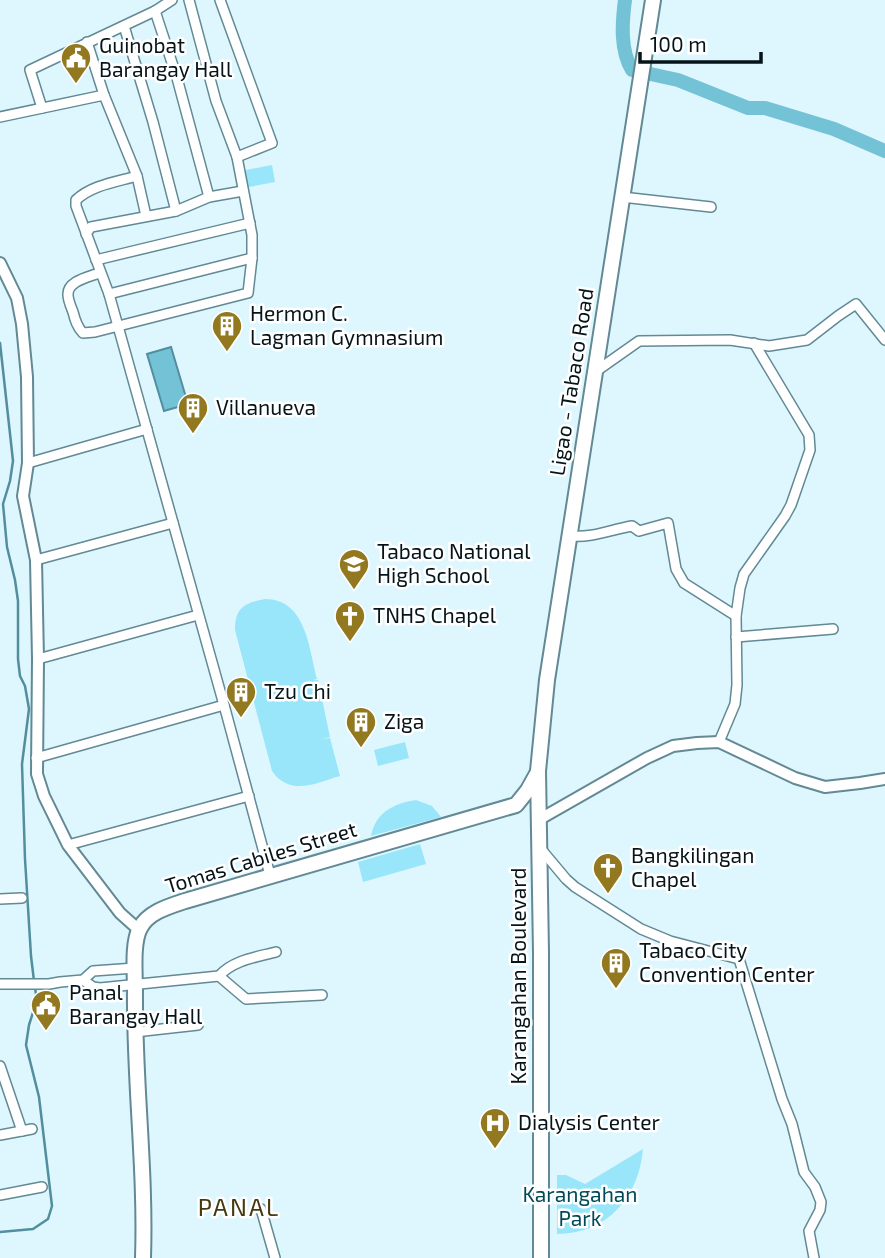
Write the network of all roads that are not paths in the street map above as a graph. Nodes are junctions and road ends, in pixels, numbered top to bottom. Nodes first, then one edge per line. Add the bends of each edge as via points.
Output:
1 (172, 0) edge
2 (189, 0) edge
3 (220, 0) edge
4 (653, 0) edge
5 (155, 11) junction
6 (124, 26) junction
7 (88, 43) junction
8 (104, 95) junction
9 (42, 108) junction
10 (0, 117) edge
11 (237, 157) junction
12 (136, 176) junction
13 (243, 191) junction
14 (209, 197) junction
15 (622, 197) junction
16 (710, 207) dead end
17 (176, 211) junction
18 (146, 216) junction
19 (250, 223) junction
20 (86, 234) junction
21 (252, 258) junction
22 (96, 261) junction
23 (0, 263) edge
24 (99, 273) junction
25 (109, 294) junction
26 (117, 327) junction
27 (885, 341) edge
28 (754, 344) junction
29 (595, 372) junction
30 (147, 429) junction
31 (28, 463) junction
32 (173, 523) junction
33 (569, 537) junction
34 (36, 560) junction
35 (198, 615) junction
36 (736, 616) junction
37 (833, 629) dead end
38 (736, 637) junction
39 (38, 659) junction
40 (224, 705) junction
41 (719, 742) junction
42 (36, 758) junction
43 (538, 771) junction
44 (885, 779) edge
45 (249, 796) junction
46 (516, 805) junction
47 (540, 819) junction
48 (68, 845) junction
49 (539, 846) junction
50 (270, 876) junction
51 (22, 898) dead end
52 (0, 899) edge
53 (139, 930) junction
54 (276, 952) dead end
55 (135, 968) junction
56 (219, 976) junction
57 (83, 980) junction
58 (0, 984) edge
59 (135, 985) junction
60 (322, 995) dead end
61 (198, 1026) dead end
62 (135, 1032) junction
63 (0, 1066) edge
64 (32, 1129) dead end
65 (22, 1131) junction
66 (0, 1135) edge
67 (42, 1187) dead end
68 (0, 1195) edge
69 (261, 1209) dead end
70 (142, 1258) edge
71 (275, 1258) edge
72 (541, 1258) edge
73 (814, 1258) edge

1 - 5 street
2 - 11 street via 216,101
3 - 11 street via 272,143
4 - 15 main road, Ligao - Tabaco Road
5 - 6 street
5 - 14 street
6 - 7 street
6 - 17 street
7 - 8 street
7 - 9 street via 30,70
8 - 9 street
8 - 12 street
9 - 10 street
11 - 13 street
12 - 18 street
12 - 20 street via 77,198
13 - 14 street
13 - 19 street
14 - 17 street
15 - 16 street
15 - 29 main road, Ligao - Tabaco Road
17 - 18 street
18 - 20 street via 91,227
19 - 21 street
19 - 22 street
20 - 22 street
21 - 25 street
21 - 26 street via 248,293
22 - 24 street
23 - 31 street via 17,298 22,324
24 - 25 street
24 - 26 street via 69,288 76,322 83,333
25 - 26 street
26 - 30 street
27 - 28 street via 856,303 807,340
28 - 29 street via 639,341
28 - 36 street via 809,435 810,450 791,505 744,574
29 - 33 main road, Ligao - Tabaco Road
30 - 31 street
30 - 32 street
31 - 34 street via 23,496
32 - 34 street
32 - 35 street
33 - 36 street via 632,526 639,531 668,523 676,569 684,583
33 - 43 main road, Ligao - Tabaco Road
34 - 39 street
35 - 39 street
35 - 40 street
36 - 38 street
37 - 38 street
38 - 41 street via 735,704
39 - 42 street
40 - 42 street
40 - 45 street
41 - 44 street via 825,787
41 - 47 street via 673,746
42 - 48 street via 44,796
43 - 46 main road, Ligao - Tabaco Road
43 - 47 main road, Ligao - Tabaco Road
45 - 48 street
45 - 50 street
46 - 47 main road via 530,809
46 - 50 main road, Tomas Cabiles Street
47 - 49 main road, Karangahan Boulevard
48 - 53 street via 120,913
49 - 72 main road, Karangahan Boulevard
49 - 73 street via 575,887 641,929 739,959 804,1172 821,1202 809,1231
50 - 53 main road, Tomas Cabiles Street via 168,907
51 - 52 street
53 - 55 main road
54 - 56 street via 234,964
55 - 57 street via 93,971
55 - 59 main road
56 - 59 street
56 - 60 street via 246,999
57 - 58 street
57 - 59 street via 100,988
59 - 62 main road
61 - 62 street
62 - 70 main road
63 - 65 street
64 - 65 street
65 - 66 street
67 - 68 street
69 - 71 street

